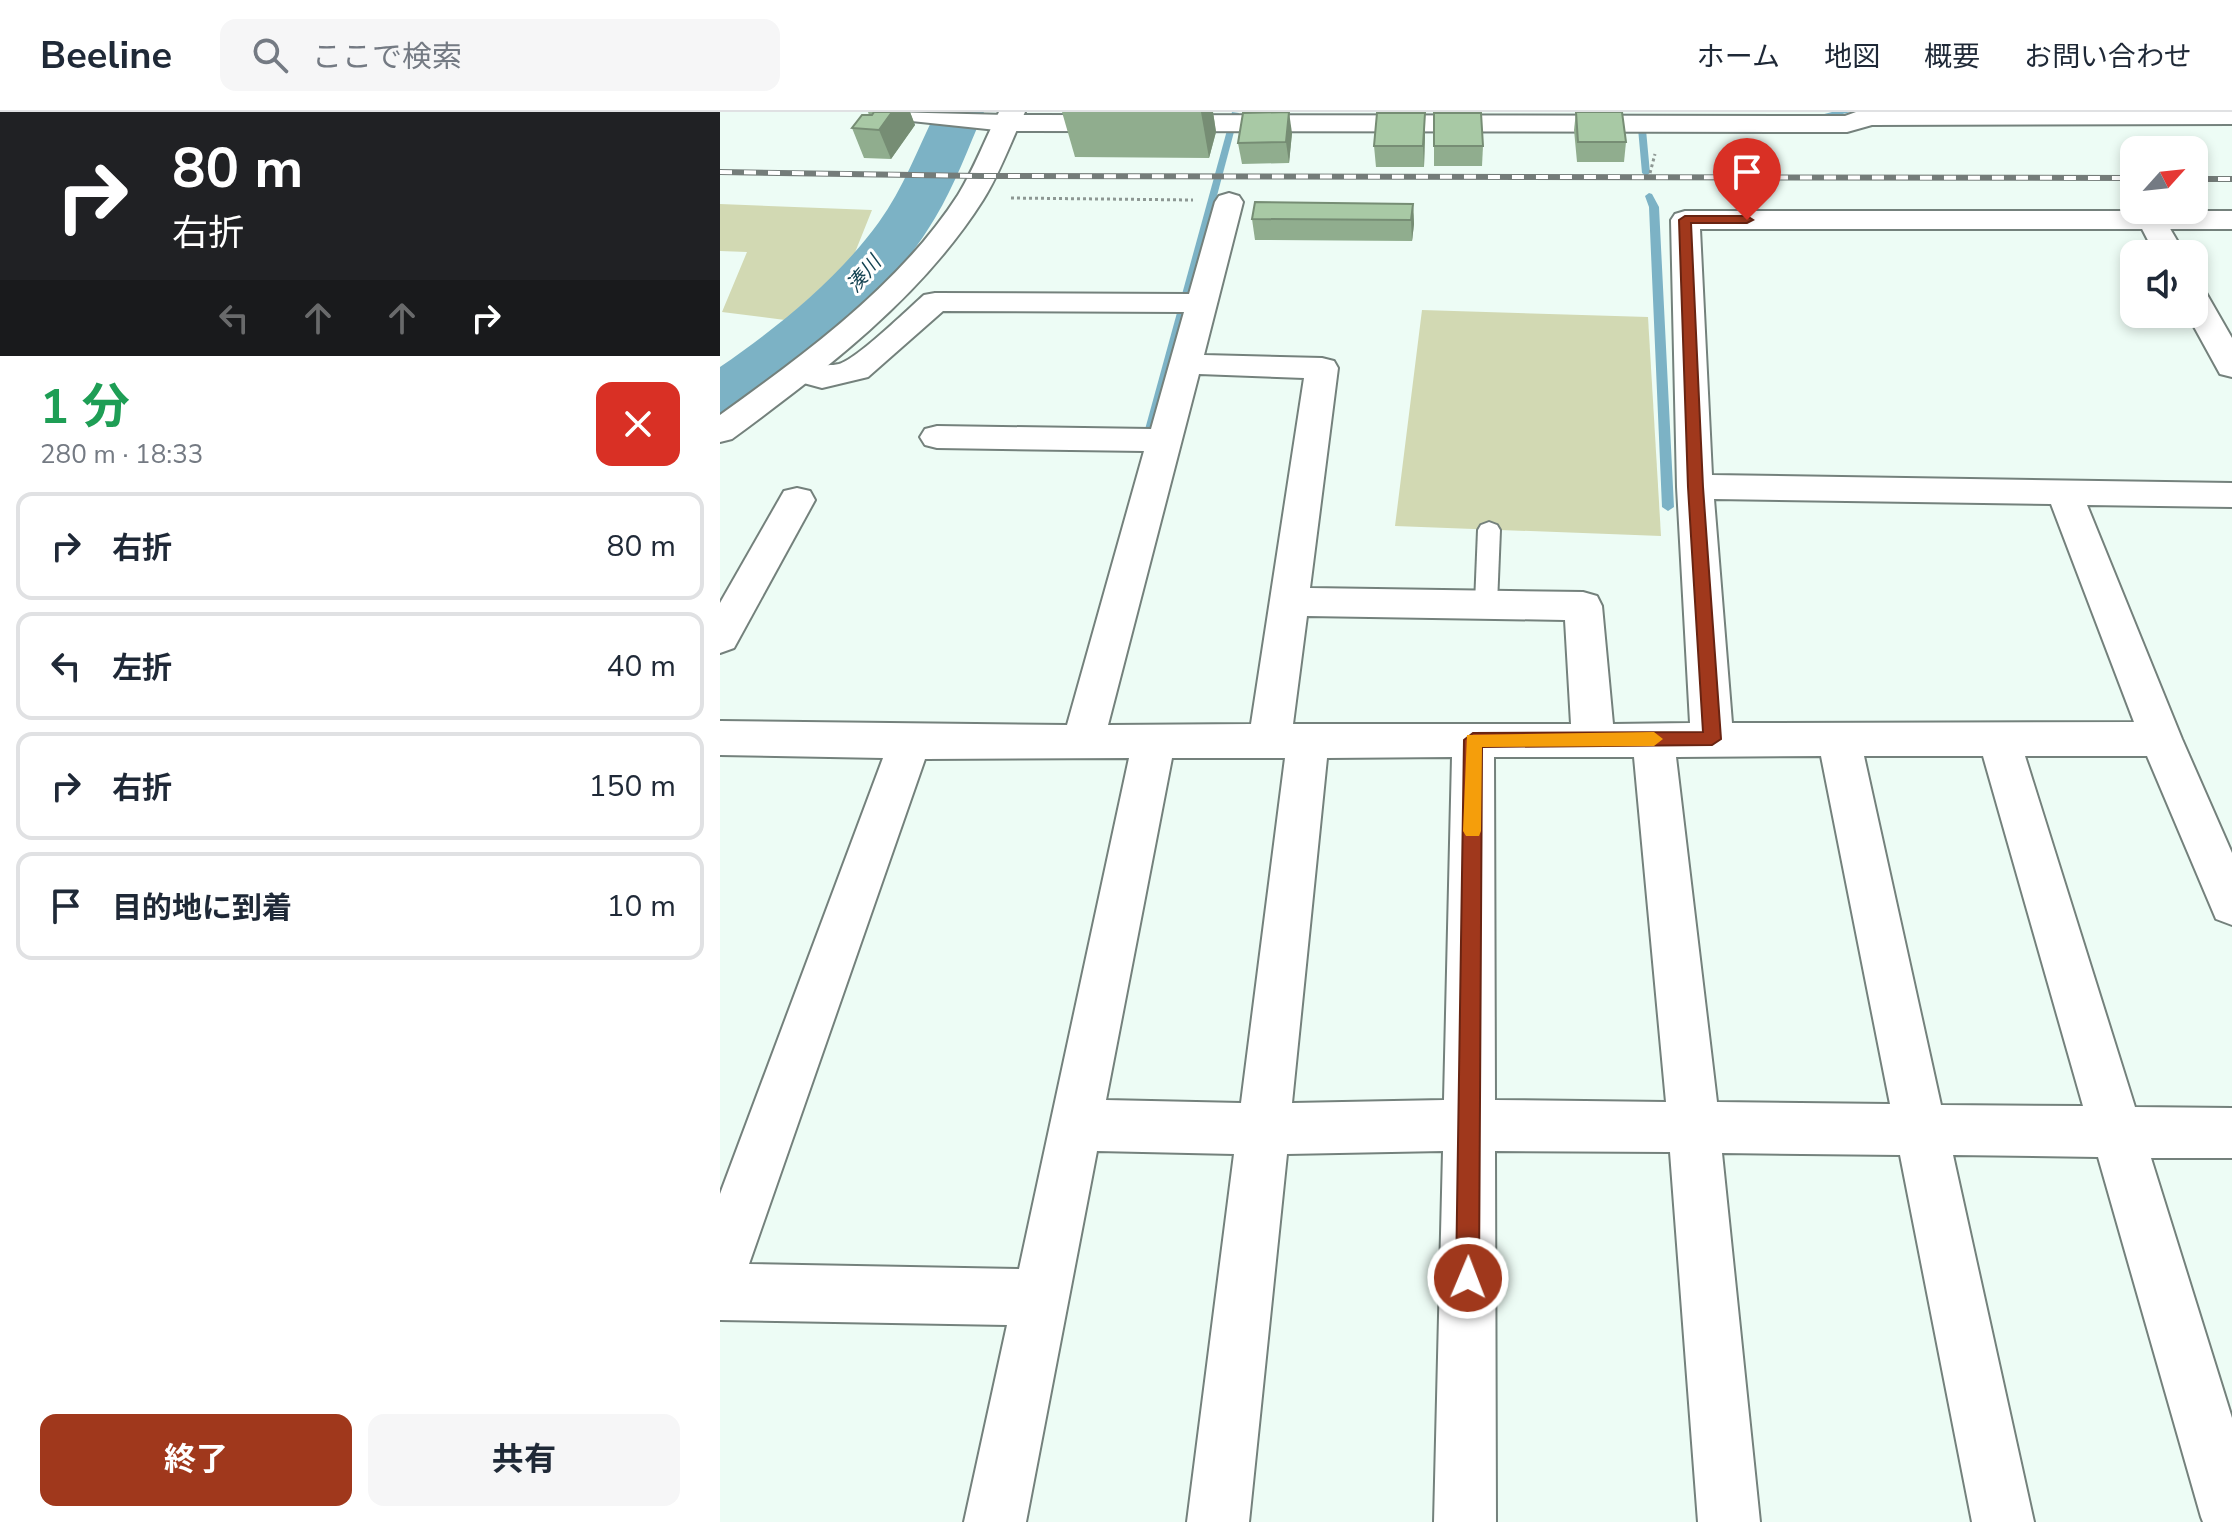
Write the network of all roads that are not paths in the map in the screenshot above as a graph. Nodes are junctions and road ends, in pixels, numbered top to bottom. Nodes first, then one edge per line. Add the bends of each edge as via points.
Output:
1 (902, 112) edge
2 (1870, 115) edge
3 (2232, 116) edge
4 (1000, 118) edge
5 (1229, 202) road end
6 (2208, 220) edge
7 (2232, 220) edge
8 (2120, 221) edge
9 (1199, 303) junction
10 (2208, 323) edge
11 (1184, 364) junction
12 (2232, 367) edge
13 (801, 372) junction
14 (720, 431) edge
15 (937, 437) dead end
16 (1163, 440) junction
17 (1695, 487) junction
18 (2064, 491) junction
19 (2232, 495) edge
20 (797, 500) dead end
21 (1489, 530) dead end
22 (1291, 602) junction
23 (1486, 604) junction
24 (720, 638) edge
25 (1593, 739) junction
26 (1653, 739) junction
27 (1712, 739) junction
28 (1839, 739) junction
29 (1999, 739) junction
30 (2161, 739) junction
31 (1473, 740) junction
32 (1083, 741) junction
33 (1154, 741) junction
34 (1289, 741) junction
35 (910, 742) junction
36 (726, 751) edge
37 (2232, 905) edge
38 (1076, 1125) junction
39 (1470, 1125) junction
40 (1264, 1129) junction
41 (1694, 1129) junction
42 (1921, 1131) junction
43 (2232, 1133) edge
44 (2115, 1134) junction
45 (720, 1268) edge
46 (720, 1292) edge
47 (1041, 1297) junction
48 (2232, 1517) edge
49 (995, 1522) edge
50 (1218, 1522) edge
51 (1465, 1522) edge
52 (1729, 1522) edge
53 (2003, 1522) edge

1 - 4 street
2 - 3 street
2 - 4 street via 1847,124 1815,125
4 - 13 street via 970,197 918,266
5 - 9 street
6 - 7 street
8 - 17 street via 1685,220
9 - 11 street
9 - 13 street via 935,302 856,370 822,378
10 - 12 street
11 - 16 street
11 - 22 street via 1322,368
13 - 14 street
15 - 16 street
16 - 32 street
17 - 18 street
17 - 27 street
18 - 19 street
18 - 30 street
20 - 24 street
21 - 23 lane
22 - 23 street
22 - 34 street
23 - 25 street via 1583,606
25 - 26 street
25 - 31 street
26 - 27 street
26 - 41 street
27 - 28 street
28 - 29 street
28 - 42 street
29 - 30 street
29 - 44 street
30 - 37 street
31 - 34 street
31 - 39 street
32 - 33 street
32 - 35 street
33 - 34 street
33 - 38 street
34 - 40 street
35 - 36 street
35 - 45 street
38 - 40 street
38 - 47 street
39 - 40 street
39 - 41 street
39 - 51 street
40 - 50 street
41 - 42 street
41 - 52 street
42 - 44 street
42 - 53 street
43 - 44 street
44 - 48 street
46 - 47 street
47 - 49 street

